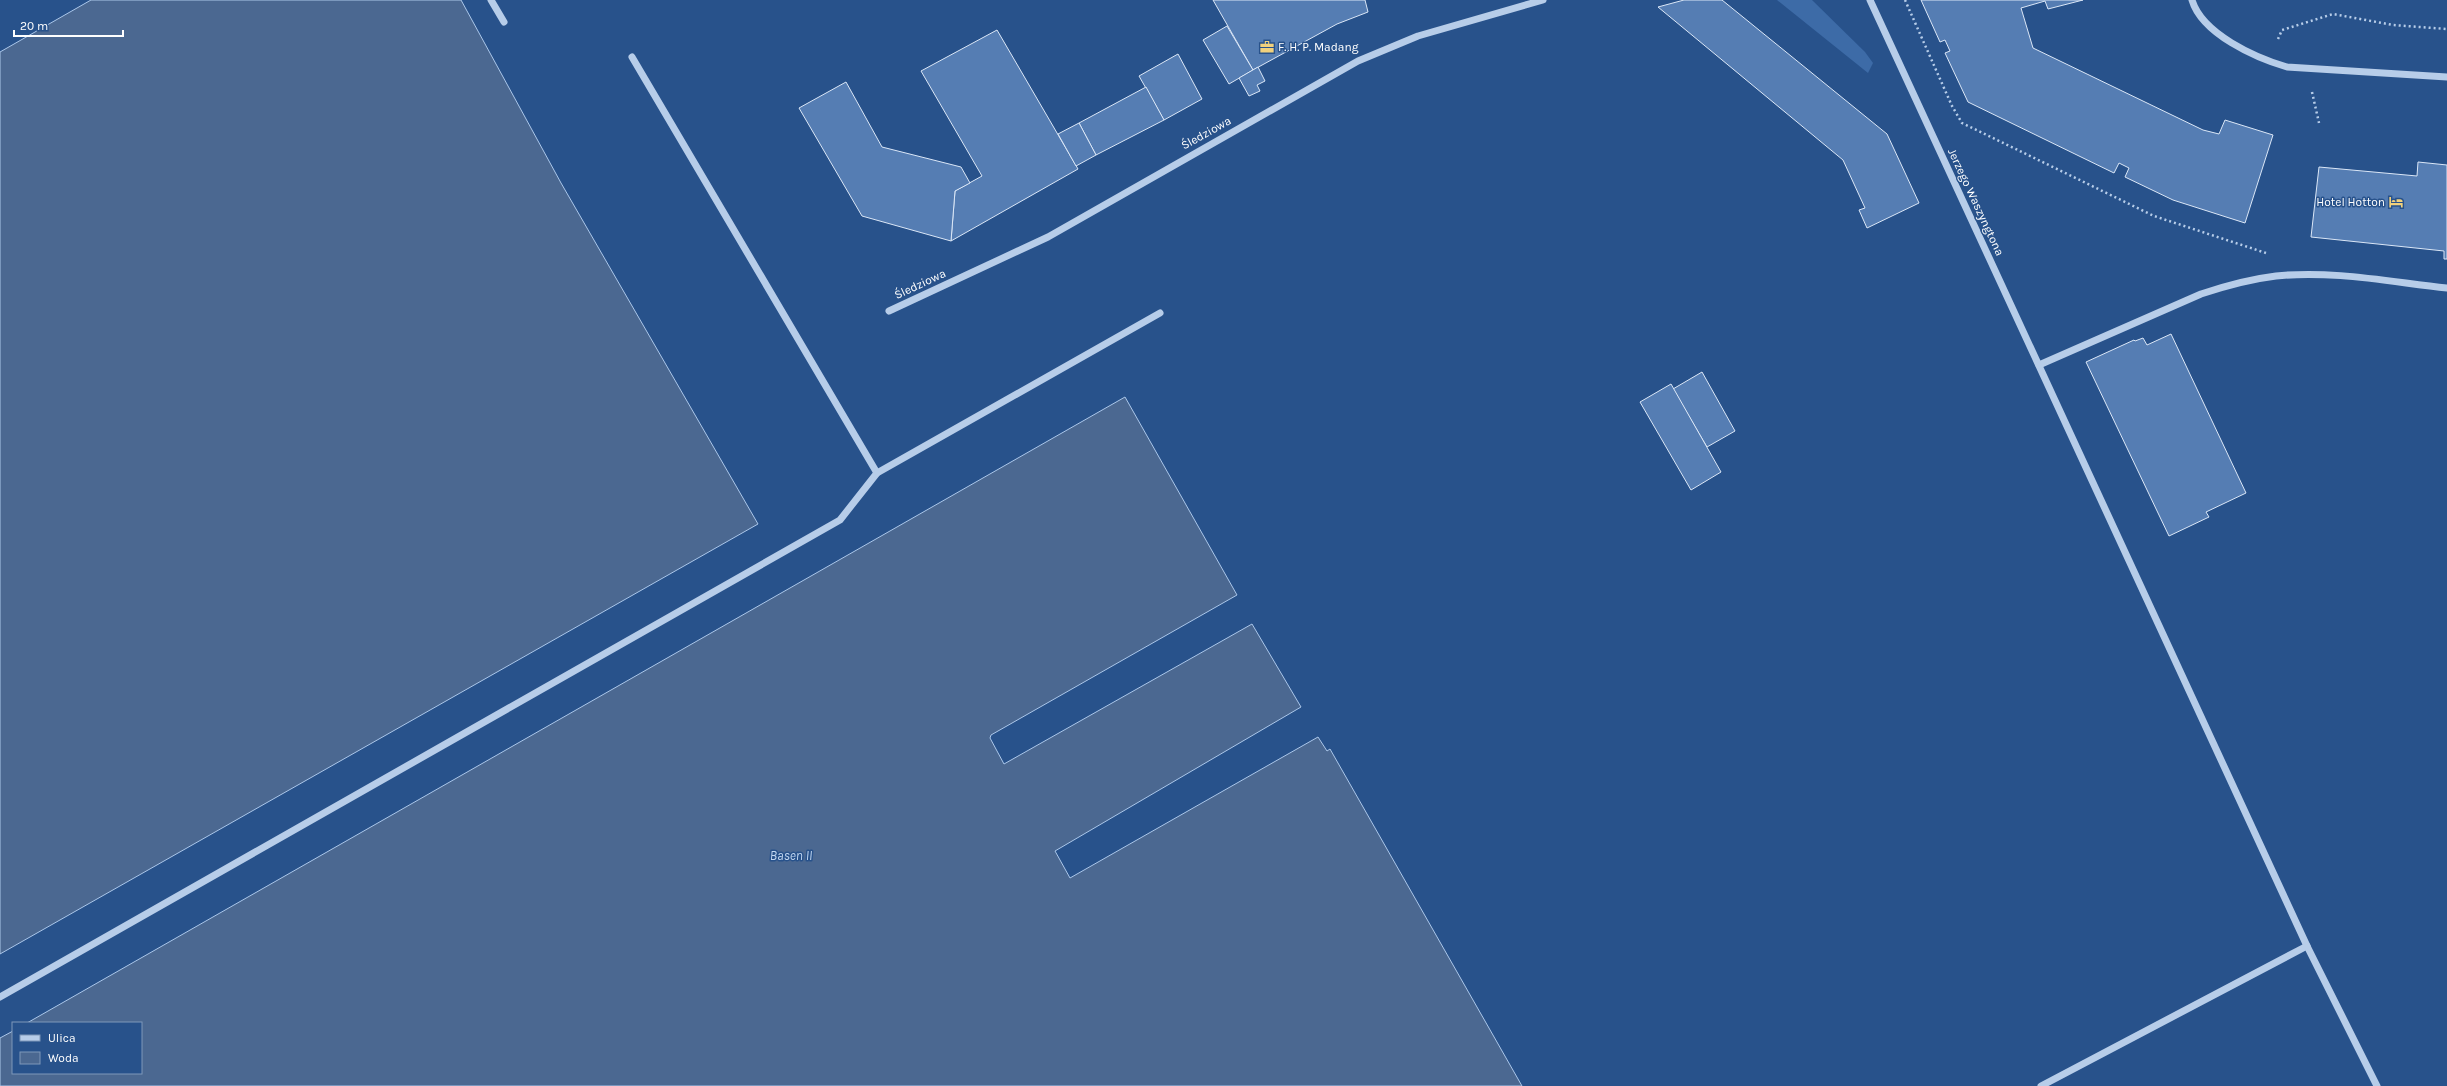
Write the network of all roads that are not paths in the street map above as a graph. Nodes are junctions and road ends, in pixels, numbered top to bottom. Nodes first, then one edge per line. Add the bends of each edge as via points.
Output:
1 (491, 0) edge
2 (1543, 0) edge
3 (1870, 0) edge
4 (2192, 0) edge
5 (504, 22) dead end
6 (632, 57) dead end
7 (2447, 77) edge
8 (2447, 288) edge
9 (889, 311) dead end
10 (1160, 313) dead end
11 (2039, 365) junction
12 (877, 473) junction
13 (2307, 946) junction
14 (0, 997) edge
15 (2041, 1086) edge
16 (2377, 1086) edge

1 - 5 street
2 - 9 street, Śledziowa via 1418,36 1358,61 1048,237
3 - 11 street, Jerzego Waszyngtona
4 - 7 street via 2195,10 2219,34 2260,59 2287,67 2306,69
6 - 12 street
8 - 11 street via 2336,276 2276,276 2201,294
10 - 12 street
11 - 13 street, Jerzego Waszyngtona
12 - 14 street via 840,520
13 - 15 street
13 - 16 street, Jerzego Waszyngtona

